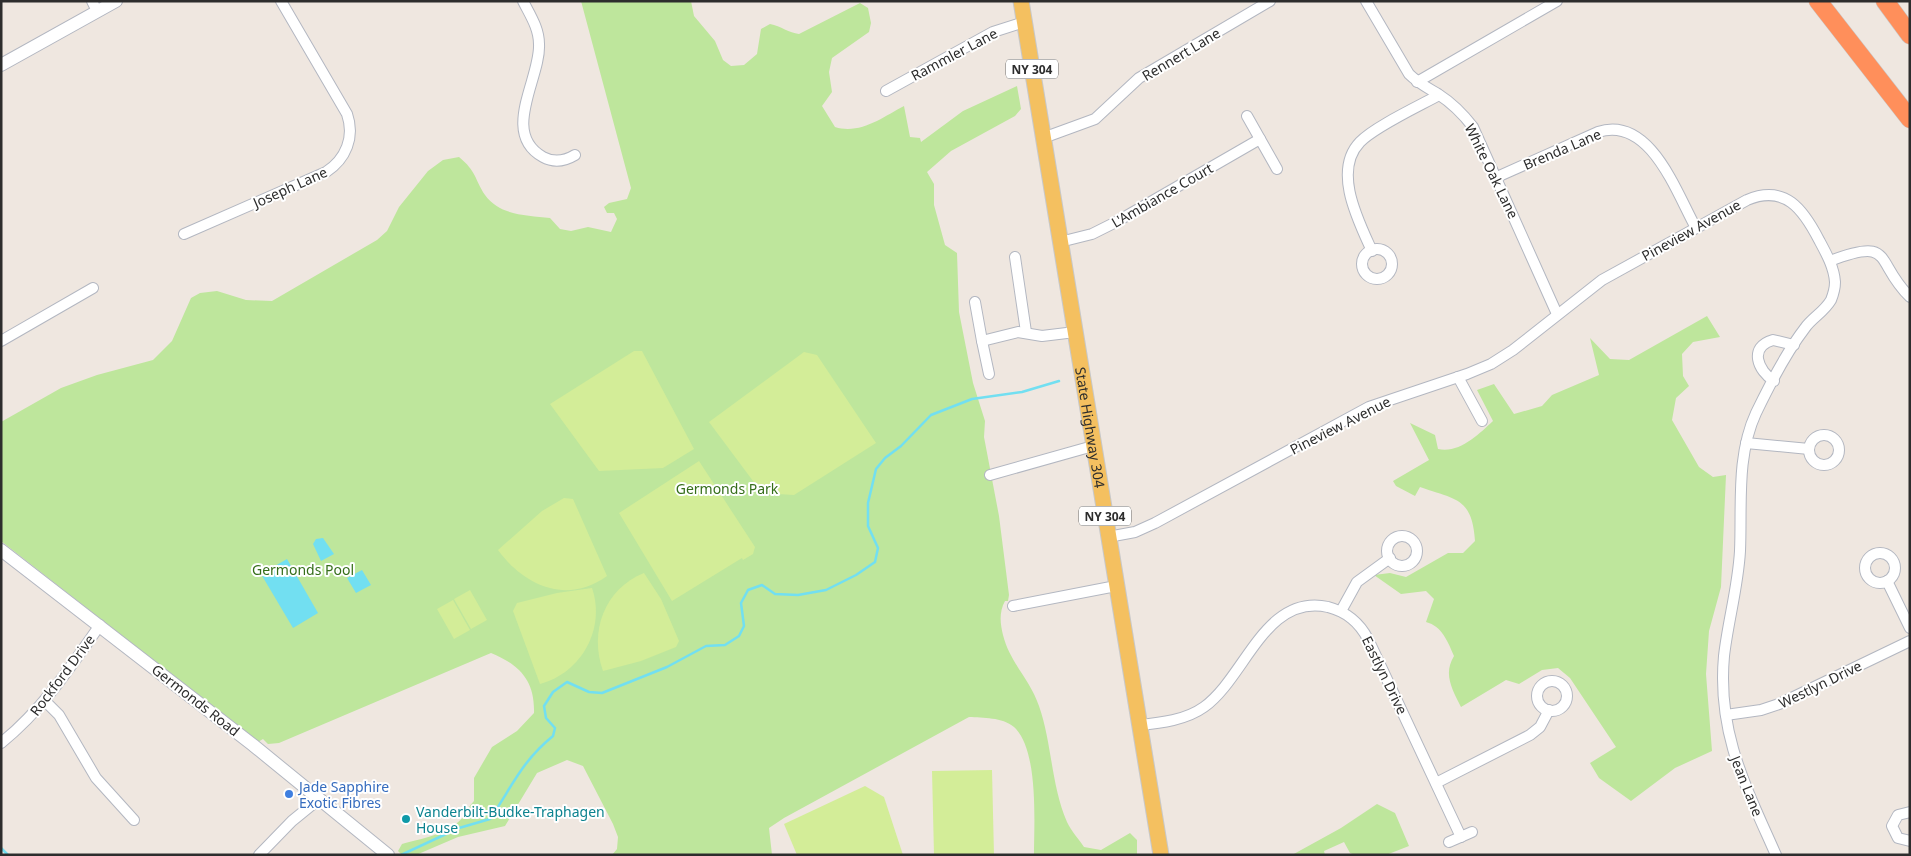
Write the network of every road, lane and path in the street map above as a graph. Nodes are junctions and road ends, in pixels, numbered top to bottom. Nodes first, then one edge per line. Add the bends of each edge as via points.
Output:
1 (116, 1) edge
2 (281, 1) edge
3 (523, 1) edge
4 (1021, 1) edge
5 (1270, 1) edge
6 (1366, 1) edge
7 (1557, 1) edge
8 (1818, 1) edge
9 (1885, 1) edge
10 (94, 6) edge
11 (1024, 22) junction
12 (1910, 35) edge
13 (1, 65) edge
14 (1417, 82) junction
15 (886, 91) dead end
16 (1439, 95) junction
17 (1247, 116) dead end
18 (1910, 119) edge
19 (1043, 138) junction
20 (1260, 139) junction
21 (575, 155) dead end
22 (1277, 169) dead end
23 (1497, 177) junction
24 (1696, 228) junction
25 (184, 234) dead end
26 (1060, 242) junction
27 (1372, 251) dead end
28 (1015, 257) dead end
29 (1830, 261) junction
30 (93, 288) dead end
31 (1910, 297) edge
32 (974, 302) dead end
33 (1557, 314) junction
34 (1026, 332) junction
35 (1075, 332) junction
36 (982, 340) junction
37 (1, 341) edge
38 (1794, 345) junction
39 (989, 374) dead end
40 (1458, 378) junction
41 (1774, 381) junction
42 (1482, 421) dead end
43 (1746, 443) junction
44 (1093, 446) junction
45 (1809, 449) dead end
46 (990, 475) dead end
47 (1108, 537) junction
48 (1, 550) edge
49 (1390, 558) dead end
50 (1887, 581) dead end
51 (1116, 586) junction
52 (1013, 606) dead end
53 (1341, 611) junction
54 (100, 625) junction
55 (1910, 628) edge
56 (1910, 641) edge
57 (45, 701) junction
58 (1549, 710) dead end
59 (1726, 715) junction
60 (1139, 726) junction
61 (1, 743) edge
62 (1436, 783) junction
63 (319, 800) junction
64 (1910, 812) edge
65 (134, 820) dead end
66 (1472, 832) dead end
67 (1461, 837) junction
68 (1910, 841) edge
69 (1449, 842) dead end
70 (259, 855) edge
71 (388, 855) edge
72 (1160, 855) edge
73 (1776, 855) edge

1 - 10 street
2 - 25 street, Joseph Lane via 347,114 350,130 346,150 338,164 326,172
3 - 21 street via 537,29 539,43 523,113 526,137 536,152 550,160 560,161
4 - 11 main road, State Highway 304 / NY 304
5 - 19 street, Rennert Lane via 1139,78 1095,119
6 - 14 street, White Oak Lane via 1405,68
7 - 14 street
8 - 18 highway
9 - 12 highway
10 - 13 street
11 - 15 street, Rammler Lane via 993,32
11 - 19 main road, State Highway 304 / NY 304
14 - 16 street, White Oak Lane
16 - 23 street, White Oak Lane via 1462,112 1473,127
16 - 27 street via 1368,136 1353,152 1348,175 1350,198
17 - 20 street
19 - 26 main road, State Highway 304 / NY 304
20 - 22 street
20 - 26 street, L'Ambiance Court via 1116,222 1092,234
23 - 24 street, Brenda Lane via 1598,132 1624,130 1640,138 1652,151
23 - 33 street, White Oak Lane
24 - 29 street, Pineview Avenue via 1746,200 1776,196 1792,202 1805,214
24 - 33 street, Pineview Avenue via 1609,276
26 - 35 main road, State Highway 304 / NY 304
28 - 34 street
29 - 31 street via 1860,251 1878,253
29 - 38 street, Pineview Avenue via 1835,283 1832,296 1826,308 1804,328
30 - 37 street
32 - 36 street
33 - 40 street, Pineview Avenue via 1506,355
34 - 35 street via 1042,336
34 - 36 street
35 - 44 main road, State Highway 304 / NY 304
36 - 39 street
38 - 41 street, Pineview Avenue
38 - 41 street via 1773,340 1760,350 1757,357 1759,367
40 - 42 street
40 - 47 street, Pineview Avenue via 1369,407 1156,523 1135,532
41 - 43 street, Pineview Avenue via 1755,414
43 - 45 street
43 - 59 street, Pineview Avenue via 1738,574 1724,658
44 - 46 street
44 - 47 main road, State Highway 304 / NY 304
47 - 51 main road, State Highway 304 / NY 304
48 - 54 street, Germonds Road
49 - 53 street via 1357,582
50 - 55 street
51 - 52 street
51 - 60 main road, State Highway 304 / NY 304
53 - 60 street, Eastlyn Drive via 1309,606 1284,614 1268,629 1206,706 1182,717
53 - 62 street, Eastlyn Drive via 1358,624 1368,639
54 - 57 street, Rockford Drive
54 - 63 street, Germonds Road via 253,744
56 - 59 street, Westlyn Drive via 1779,704
57 - 61 street, Rockford Drive
57 - 65 street via 59,715 96,778
58 - 62 street via 1540,727 1530,735
59 - 73 street, Jean Lane via 1737,767
60 - 72 main road, State Highway 304 / NY 304
62 - 67 street, Eastlyn Drive
63 - 70 street via 292,821
63 - 71 street, Germonds Road
64 - 68 street via 1898,815 1892,826 1898,838
66 - 67 street
67 - 69 street

